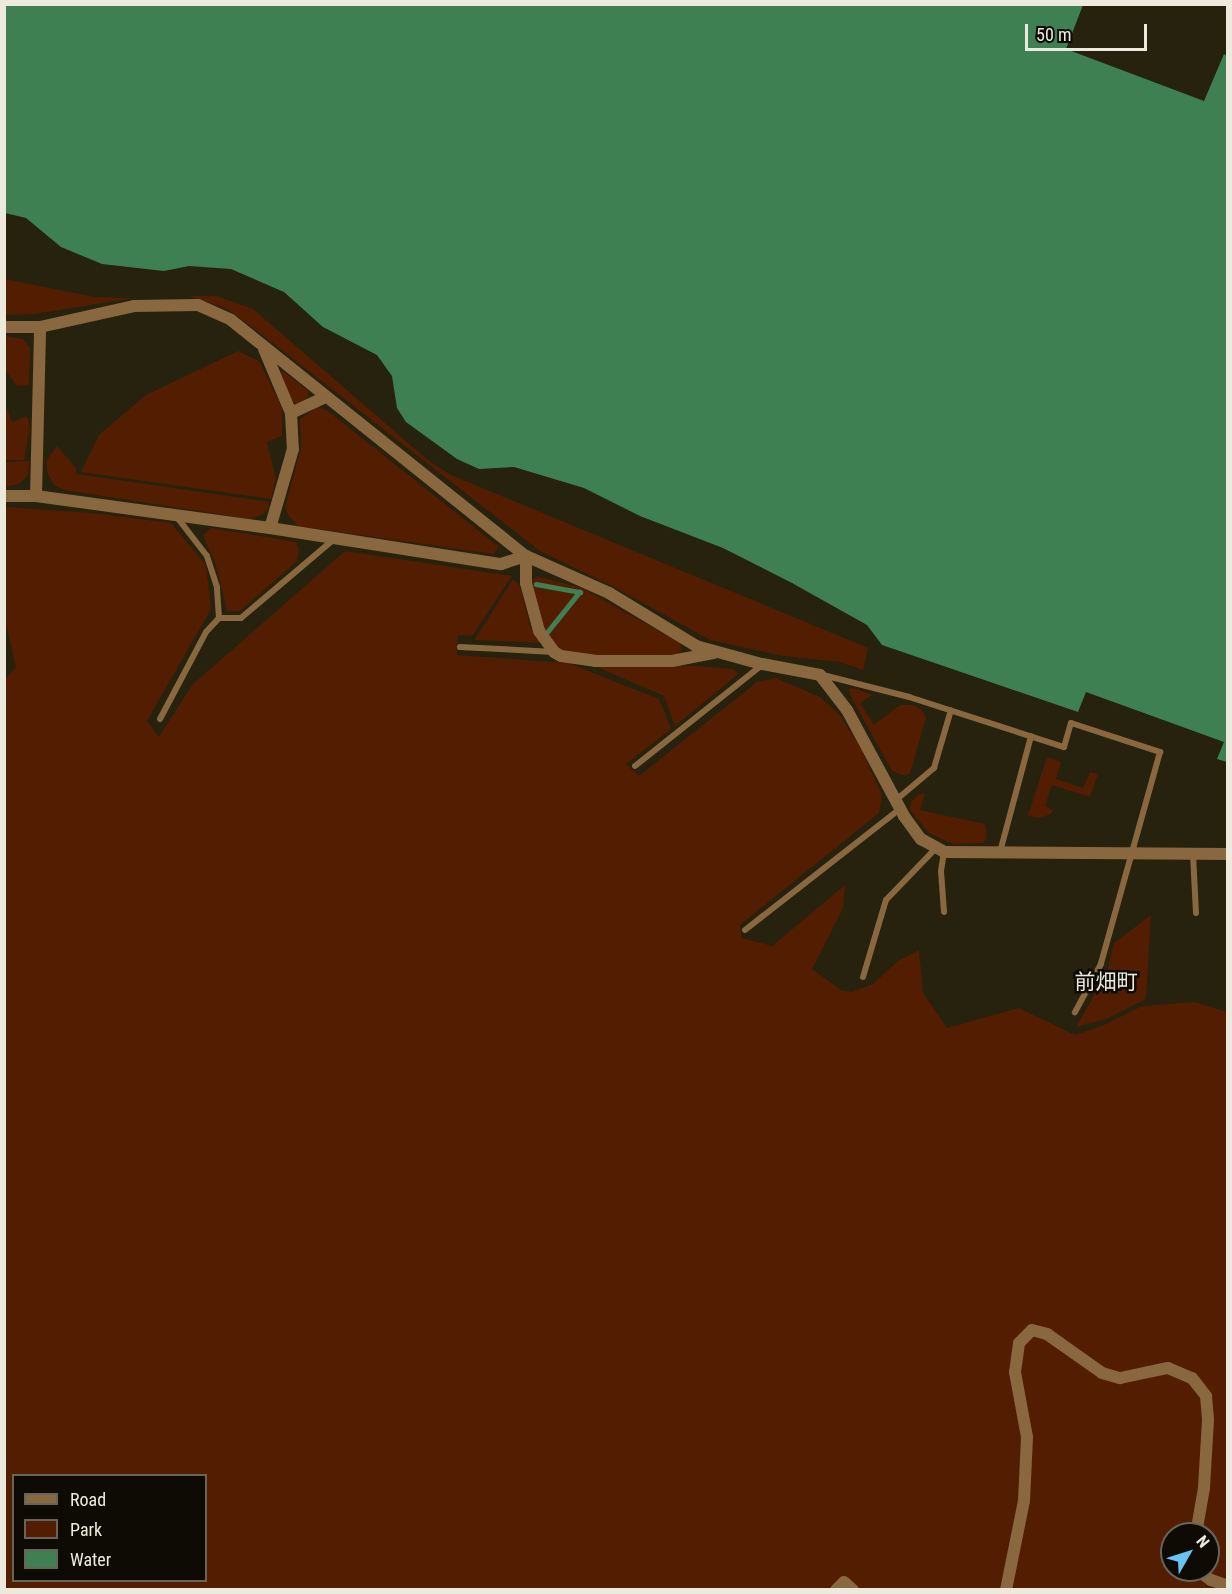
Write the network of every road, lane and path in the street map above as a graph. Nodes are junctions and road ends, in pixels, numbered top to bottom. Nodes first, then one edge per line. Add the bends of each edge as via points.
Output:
1 (4, 327) edge
2 (40, 327) junction
3 (263, 347) junction
4 (326, 397) junction
5 (291, 412) junction
6 (4, 496) edge
7 (36, 496) junction
8 (175, 515) junction
9 (270, 528) junction
10 (335, 538) junction
11 (525, 556) junction
12 (219, 618) junction
13 (460, 647) dead end
14 (554, 652) junction
15 (718, 652) junction
16 (762, 664) junction
17 (820, 675) junction
18 (951, 710) junction
19 (160, 719) dead end
20 (1031, 736) junction
21 (634, 766) dead end
22 (898, 804) junction
23 (940, 849) junction
24 (1000, 852) junction
25 (1133, 853) junction
26 (1193, 853) junction
27 (1227, 854) edge
28 (944, 912) dead end
29 (1196, 913) dead end
30 (745, 930) dead end
31 (863, 977) dead end
32 (1075, 1012) dead end
33 (1198, 1522) edge
34 (836, 1590) edge
35 (852, 1590) edge
36 (1006, 1590) edge

1 - 2 street
2 - 3 street via 134,306 198,305 231,320
2 - 7 street
3 - 4 street
3 - 5 street
4 - 5 street
4 - 11 street
5 - 9 street via 292,449
6 - 7 street
7 - 8 street
8 - 9 street
8 - 12 lane via 207,556 217,587
9 - 10 street
10 - 11 street via 501,564
10 - 12 lane via 241,618
11 - 14 street via 526,583 539,631
11 - 15 street via 609,593 696,646
12 - 19 lane via 206,632
13 - 14 lane
14 - 15 street via 595,661 672,661
15 - 16 street
16 - 17 street
16 - 21 lane
17 - 18 lane
17 - 22 street via 847,710
18 - 20 lane
18 - 22 lane via 934,768
20 - 24 lane
20 - 25 lane via 1064,747 1071,723 1160,752
22 - 23 street via 921,840
22 - 30 lane
23 - 24 street
23 - 28 lane
23 - 31 lane via 886,900
24 - 25 street
25 - 26 street
25 - 32 lane via 1101,964
26 - 27 street
26 - 29 lane
33 - 36 street via 1208,1420 1206,1396 1192,1378 1168,1368 1120,1378 1102,1373 1047,1334 1032,1330 1019,1343 1015,1372 1027,1437 1024,1501
34 - 35 street via 844,1582

